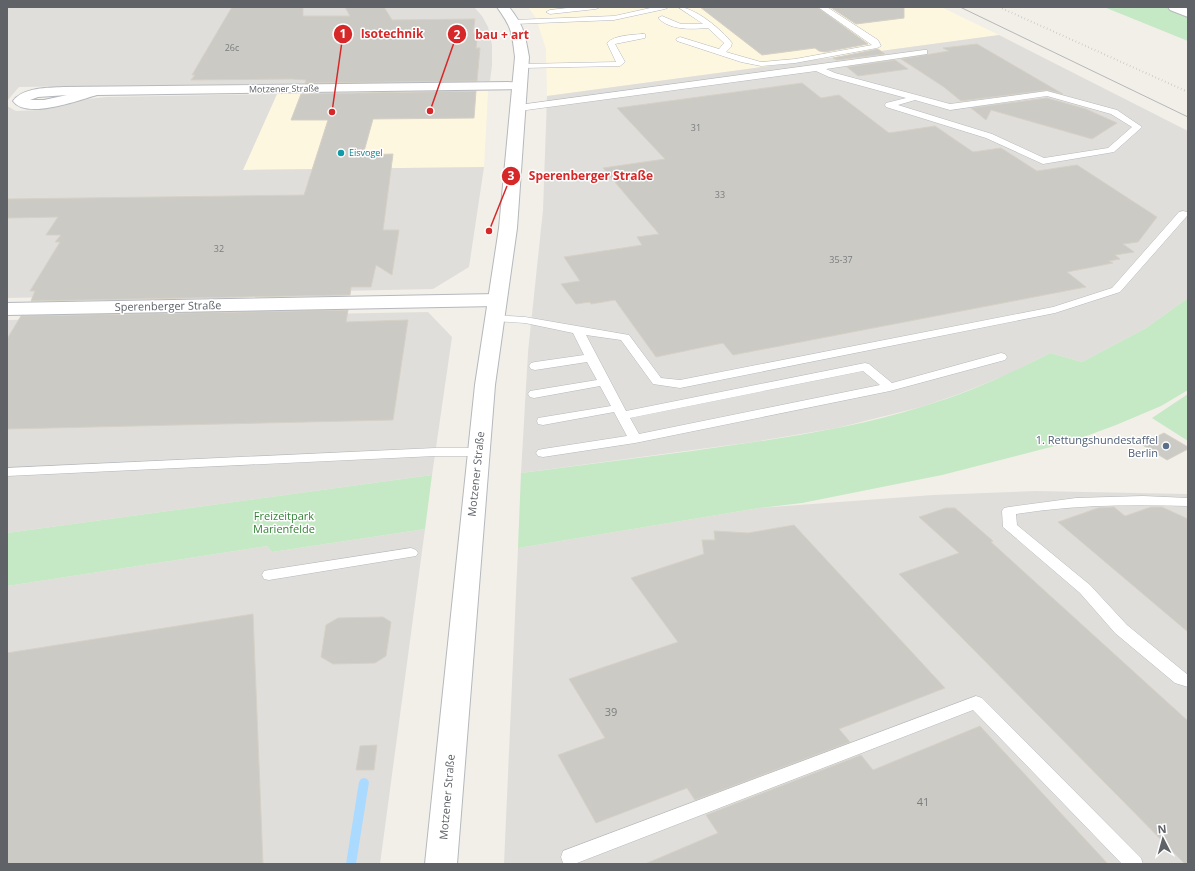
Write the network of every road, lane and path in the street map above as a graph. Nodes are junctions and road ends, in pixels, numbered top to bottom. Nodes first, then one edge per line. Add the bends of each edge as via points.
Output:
1 (596, 7) edge
2 (665, 7) edge
3 (682, 7) edge
4 (822, 7) edge
5 (1174, 7) edge
6 (1188, 12) edge
7 (509, 15) edge
8 (662, 18) dead end
9 (709, 26) junction
10 (642, 36) dead end
11 (680, 39) dead end
12 (721, 52) junction
13 (924, 52) dead end
14 (522, 66) junction
15 (817, 68) junction
16 (520, 86) junction
17 (95, 91) dead end
18 (913, 98) junction
19 (519, 108) junction
20 (1183, 214) dead end
21 (496, 309) junction
22 (8, 311) edge
23 (578, 330) junction
24 (1001, 357) dead end
25 (590, 358) junction
26 (535, 366) dead end
27 (604, 382) junction
28 (890, 387) junction
29 (534, 394) dead end
30 (621, 412) junction
31 (543, 421) dead end
32 (635, 439) junction
33 (479, 452) junction
34 (543, 453) dead end
35 (7, 472) edge
36 (1188, 502) edge
37 (411, 552) dead end
38 (269, 575) dead end
39 (1188, 681) edge
40 (570, 857) dead end
41 (441, 864) edge
42 (1134, 864) edge

1 - 7 lane
2 - 7 lane via 614,18 540,20
3 - 9 lane
4 - 12 lane via 875,42 877,46 770,64 755,63
5 - 6 street
7 - 14 street, Motzener Straße via 520,41
8 - 9 lane via 676,26
9 - 12 lane via 728,43
10 - 14 lane via 611,42 621,62 617,64
11 - 12 lane
13 - 15 lane
14 - 16 street, Motzener Straße
15 - 18 lane via 832,75
15 - 19 lane
16 - 17 street, Motzener Straße
16 - 19 street, Motzener Straße
18 - 18 lane via 950,107 1047,93 1114,112 1138,127 1111,150 1043,161 989,136 889,105
19 - 21 street, Motzener Straße via 509,220
20 - 23 lane via 1116,290 1055,310 680,384 657,381 625,337
21 - 22 street, Sperenberger Straße
21 - 23 lane via 525,320
21 - 33 street, Motzener Straße
23 - 25 lane
24 - 28 lane
25 - 26 lane
25 - 27 lane
27 - 29 lane
27 - 30 lane
28 - 30 lane via 865,367
28 - 32 lane
30 - 31 lane
30 - 32 lane
32 - 34 lane
33 - 35 lane
33 - 41 street, Motzener Straße
36 - 39 lane via 1136,499 1040,505 1009,511 1010,527 1085,589 1121,630 1181,679
37 - 38 lane
40 - 42 lane via 976,702

